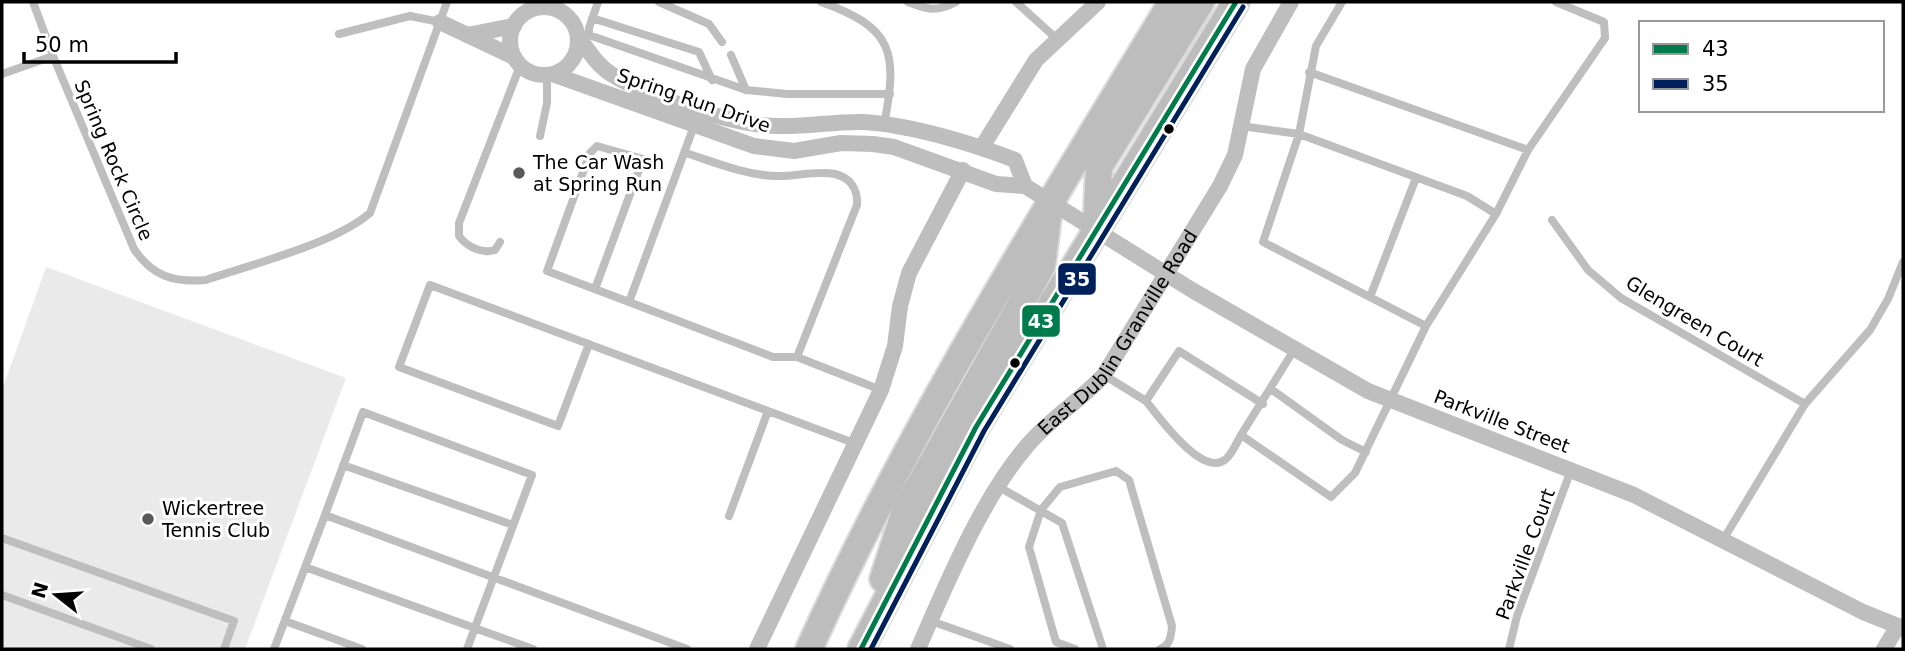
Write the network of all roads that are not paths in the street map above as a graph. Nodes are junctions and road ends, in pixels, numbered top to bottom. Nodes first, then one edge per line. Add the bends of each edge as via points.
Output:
1 (33, 2) edge
2 (447, 2) edge
3 (598, 2) edge
4 (659, 2) edge
5 (821, 2) edge
6 (908, 2) edge
7 (956, 2) edge
8 (1016, 2) edge
9 (1098, 2) edge
10 (1172, 2) edge
11 (1201, 2) edge
12 (1236, 2) edge
13 (1291, 2) edge
14 (1342, 2) edge
15 (1556, 2) edge
16 (540, 4) edge
17 (570, 9) edge
18 (592, 18) junction
19 (440, 22) junction
20 (514, 26) junction
21 (339, 34) dead end
22 (467, 35) junction
23 (579, 38) junction
24 (1057, 39) junction
25 (722, 42) dead end
26 (731, 55) dead end
27 (53, 56) junction
28 (517, 62) junction
29 (1309, 72) junction
30 (2, 74) edge
31 (551, 75) junction
32 (712, 80) junction
33 (746, 90) junction
34 (890, 93) junction
35 (884, 125) junction
36 (694, 126) junction
37 (1241, 126) junction
38 (1299, 134) junction
39 (540, 136) dead end
40 (982, 147) junction
41 (1528, 150) junction
42 (686, 153) junction
43 (963, 170) junction
44 (1416, 178) junction
45 (1025, 186) junction
46 (1050, 203) junction
47 (1496, 215) junction
48 (1552, 220) dead end
49 (1096, 232) junction
50 (500, 242) dead end
51 (1903, 262) edge
52 (1165, 274) junction
53 (595, 289) junction
54 (1370, 297) junction
55 (629, 302) junction
56 (1426, 326) junction
57 (589, 344) junction
58 (1294, 350) junction
59 (797, 357) junction
60 (1104, 374) junction
61 (1271, 389) junction
62 (881, 390) junction
63 (1392, 400) junction
64 (1146, 401) junction
65 (1262, 404) junction
66 (1805, 404) junction
67 (768, 411) junction
68 (1241, 435) junction
69 (854, 443) junction
70 (1366, 452) junction
71 (343, 465) junction
72 (1572, 470) junction
73 (999, 487) junction
74 (1041, 510) junction
75 (325, 515) junction
76 (729, 516) dead end
77 (513, 525) junction
78 (2, 538) edge
79 (1723, 540) junction
80 (305, 566) junction
81 (494, 576) junction
82 (2, 595) edge
83 (833, 596) junction
84 (285, 621) junction
85 (931, 621) junction
86 (1901, 627) edge
87 (475, 628) junction
88 (866, 639) edge
89 (681, 648) edge
90 (151, 649) edge
91 (224, 649) edge
92 (274, 649) edge
93 (362, 649) edge
94 (467, 649) edge
95 (533, 649) edge
96 (757, 649) edge
97 (809, 649) edge
98 (815, 649) edge
99 (918, 649) edge
100 (1010, 649) edge
101 (1075, 649) edge
102 (1103, 649) edge
103 (1160, 649) edge
104 (1509, 649) edge
105 (1884, 649) edge

1 - 27 lane, Spring Rock Circle
2 - 19 lane
3 - 18 lane
4 - 25 lane via 709,24
5 - 34 lane via 851,13 875,29 886,47
6 - 7 lane via 939,10
8 - 24 lane
9 - 24 street
10 - 46 main road
11 - 49 main road via 1099,167
12 - 49 main road
13 - 37 street, East Dublin Granville Road via 1253,69
14 - 29 lane via 1316,46
15 - 41 lane via 1604,22 1605,38
16 - 17 street
16 - 20 street
17 - 23 street
18 - 32 lane via 699,52
18 - 32 lane via 589,35 596,39
19 - 21 lane via 410,16
19 - 22 street
19 - 27 lane, Spring Rock Circle via 370,214 334,235 206,280 184,282 146,266 134,249
20 - 22 street
20 - 28 street via 510,36
22 - 28 street
23 - 31 street via 574,60
23 - 35 street, Spring Run Drive via 610,73 650,92 737,121 778,126
24 - 40 street via 1036,60
26 - 33 lane
27 - 30 lane
28 - 31 street via 528,72
28 - 50 lane via 459,223 459,236 465,244 487,252
29 - 38 lane
29 - 41 lane
31 - 36 street, Spring Run Drive
31 - 39 lane
32 - 33 lane
33 - 34 lane
34 - 35 lane
35 - 40 street, Spring Run Drive
36 - 42 lane
36 - 43 street, Spring Run Drive via 774,149 794,151 841,143 894,147
37 - 38 lane
37 - 52 street, East Dublin Granville Road via 1229,170
38 - 44 lane
38 - 54 lane via 1262,242
40 - 45 street, Spring Run Drive via 1015,160
41 - 47 lane
42 - 55 lane
42 - 59 lane via 773,176 835,174 851,182 858,194
43 - 45 street, Spring Run Drive via 996,184
43 - 62 street via 909,273
44 - 47 lane via 1467,196
44 - 54 lane
45 - 46 street, Spring Run Drive
46 - 49 street, Spring Run Drive
46 - 83 main road via 940,393
46 - 88 main road via 1042,266 905,511
47 - 56 lane
48 - 66 lane, Glengreen Court via 1588,270 1620,298
49 - 52 street, Parkville Street
49 - 88 main road via 976,427
51 - 66 lane via 1870,330
52 - 58 street, Parkville Street
52 - 60 street, East Dublin Granville Road
53 - 53 lane via 547,271 590,153 606,145 643,159
53 - 55 lane
54 - 56 lane
55 - 59 lane via 773,357
56 - 63 lane
57 - 57 lane via 429,285 399,367 558,426
57 - 67 lane
58 - 61 lane
58 - 63 street, Parkville Street
59 - 62 lane
60 - 64 lane
60 - 73 street, East Dublin Granville Road via 1026,447
61 - 65 lane
61 - 70 lane
62 - 69 street
63 - 70 lane
63 - 72 street, Parkville Street
64 - 65 lane via 1179,351
64 - 68 lane via 1182,444 1206,462 1226,460
65 - 68 lane
66 - 79 lane
67 - 69 lane
67 - 76 lane
68 - 70 lane via 1331,498
69 - 96 street
71 - 75 lane
71 - 77 lane
71 - 77 lane via 363,412 532,474
72 - 79 street, Parkville Street
72 - 104 lane, Parkville Court
73 - 74 lane
73 - 85 street, East Dublin Granville Road
74 - 101 lane via 1029,547 1056,642
74 - 102 lane via 1062,523
74 - 103 lane via 1059,487 1116,471 1129,480 1172,626 1171,638
75 - 80 lane
75 - 81 lane
77 - 81 lane
78 - 91 lane via 234,621
79 - 86 street, Parkville Street
80 - 84 lane
80 - 87 lane
81 - 87 lane
81 - 89 lane
82 - 90 lane
83 - 97 main road
83 - 98 main road
84 - 92 lane
84 - 93 lane
85 - 99 street, East Dublin Granville Road
85 - 100 lane
86 - 105 street
87 - 94 lane
87 - 95 lane

